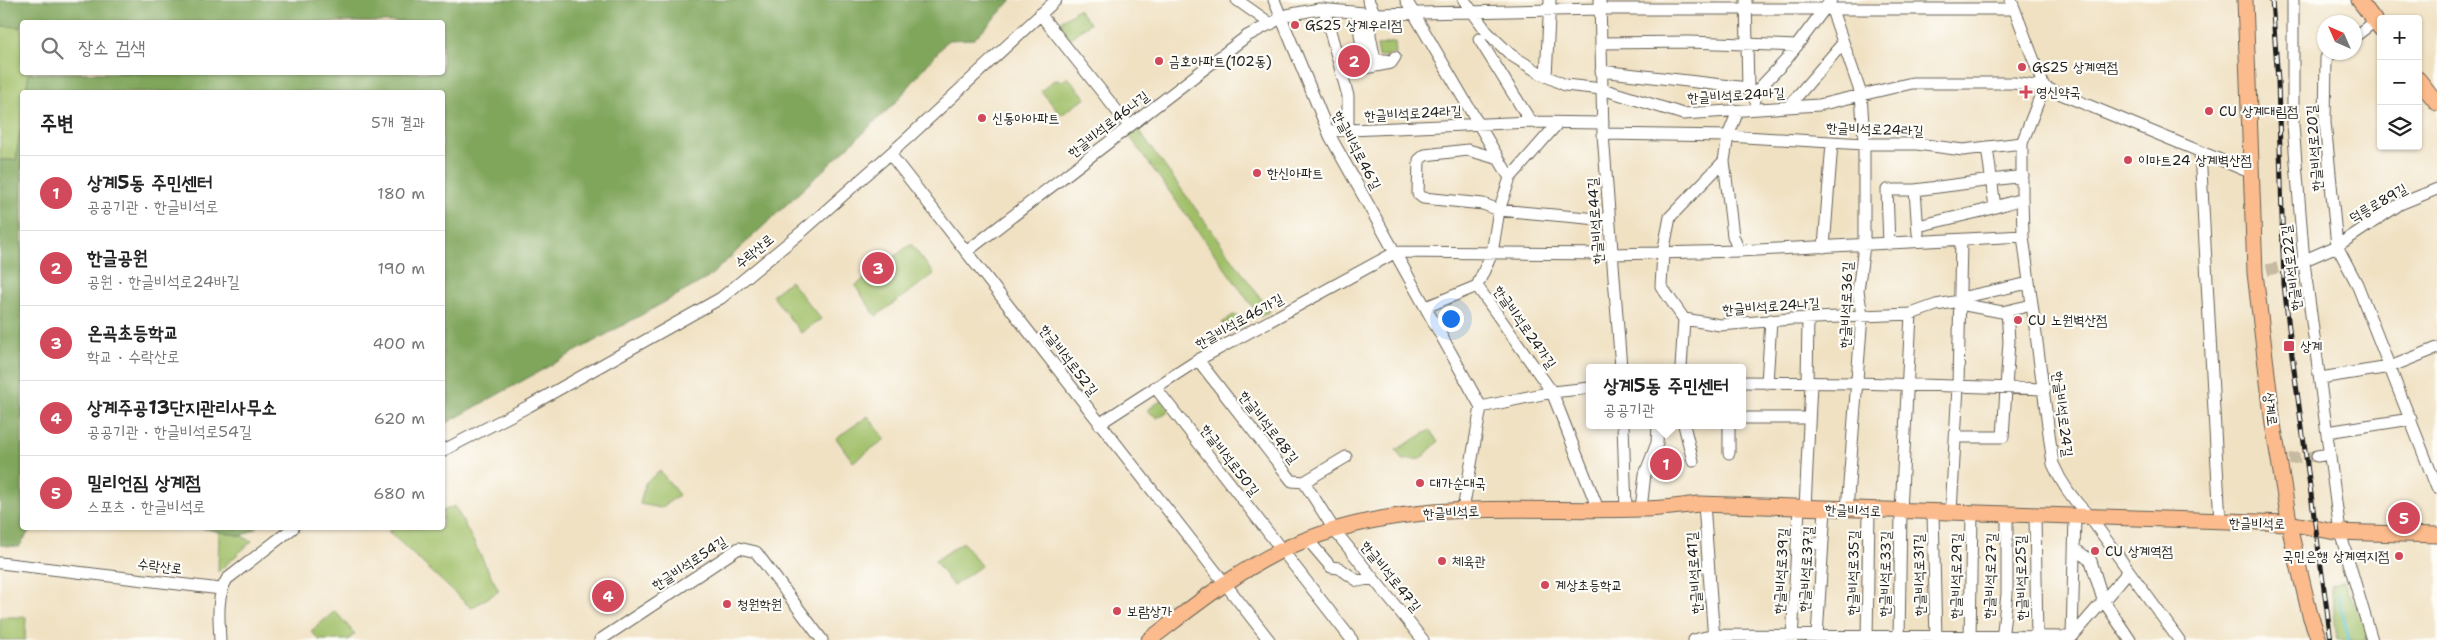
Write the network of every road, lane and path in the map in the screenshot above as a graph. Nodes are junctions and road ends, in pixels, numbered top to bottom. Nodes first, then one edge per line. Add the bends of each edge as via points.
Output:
1 (1056, 0) edge
2 (1237, 0) edge
3 (1274, 0) edge
4 (1368, 0) edge
5 (1406, 0) edge
6 (1464, 0) edge
7 (2245, 0) edge
8 (2294, 0) edge
9 (2359, 0) edge
10 (1600, 4) edge
11 (1550, 5) edge
12 (1654, 5) edge
13 (1701, 5) edge
14 (1746, 5) edge
15 (1936, 5) edge
16 (2012, 5) edge
17 (1829, 7) edge
18 (1324, 9) junction
19 (1471, 11) junction
20 (1357, 13) junction
21 (1413, 13) junction
22 (1040, 14) junction
23 (1373, 14) junction
24 (1282, 18) junction
25 (1271, 24) junction
26 (2377, 24) edge
27 (2377, 26) edge
28 (2362, 33) edge
29 (1479, 39) dead end
30 (1601, 43) junction
31 (1747, 43) junction
32 (1843, 43) junction
33 (1798, 46) junction
34 (2326, 60) edge
35 (1601, 71) junction
36 (1546, 76) junction
37 (2422, 83) edge
38 (2044, 87) junction
39 (1602, 90) junction
40 (1751, 90) junction
41 (1861, 94) junction
42 (2437, 103) edge
43 (1788, 107) junction
44 (1755, 109) junction
45 (1738, 111) junction
46 (1531, 122) junction
47 (1558, 123) junction
48 (1480, 125) junction
49 (1129, 126) junction
50 (1603, 129) junction
51 (1328, 131) junction
52 (1348, 131) junction
53 (1728, 136) junction
54 (1832, 143) junction
55 (2022, 143) junction
56 (1864, 144) junction
57 (1987, 147) junction
58 (2200, 151) junction
59 (890, 154) junction
60 (1499, 159) junction
61 (1724, 161) junction
62 (2252, 173) junction
63 (2022, 176) junction
64 (1510, 178) junction
65 (1991, 180) junction
66 (2437, 189) edge
67 (1915, 190) junction
68 (1864, 194) junction
69 (1886, 194) junction
70 (2022, 198) junction
71 (1995, 207) junction
72 (1498, 210) junction
73 (1610, 220) junction
74 (1918, 226) junction
75 (2023, 236) junction
76 (1960, 240) junction
77 (1919, 242) junction
78 (1889, 244) junction
79 (1864, 246) junction
80 (2337, 246) junction
81 (1824, 248) junction
82 (1739, 251) junction
83 (966, 252) junction
84 (1396, 252) junction
85 (1492, 252) junction
86 (1663, 253) junction
87 (1612, 254) junction
88 (2300, 263) junction
89 (2029, 283) junction
90 (1477, 286) junction
91 (1960, 301) junction
92 (2032, 305) junction
93 (1426, 307) junction
94 (2007, 311) junction
95 (1911, 314) junction
96 (1862, 315) junction
97 (1808, 318) junction
98 (1684, 319) junction
99 (1771, 320) junction
100 (2437, 348) edge
101 (1198, 360) junction
102 (1621, 364) edge
103 (1682, 364) edge
104 (2390, 367) junction
105 (2320, 378) junction
106 (1746, 382) edge
107 (1767, 383) junction
108 (1809, 383) junction
109 (1857, 383) junction
110 (1909, 385) junction
111 (1958, 386) junction
112 (1155, 387) junction
113 (1586, 388) edge
114 (2007, 388) junction
115 (2045, 389) junction
116 (1552, 392) junction
117 (1481, 407) junction
118 (1746, 418) edge
119 (1809, 418) junction
120 (2411, 419) junction
121 (1099, 424) junction
122 (1624, 429) edge
123 (1658, 429) edge
124 (1685, 429) edge
125 (1729, 429) edge
126 (2327, 432) junction
127 (1956, 437) junction
128 (445, 449) edge
129 (1729, 454) dead end
130 (2330, 454) junction
131 (2317, 456) tunnel mouth
132 (1346, 457) dead end
133 (1693, 461) dead end
134 (1304, 482) junction
135 (2437, 488) edge
136 (1704, 504) junction
137 (1802, 508) junction
138 (1598, 509) junction
139 (1634, 509) junction
140 (1824, 509) junction
141 (1463, 510) junction
142 (1847, 510) junction
143 (1869, 510) junction
144 (1901, 511) junction
145 (1933, 512) junction
146 (1951, 512) junction
147 (1972, 513) junction
148 (2006, 514) junction
149 (2035, 515) junction
150 (2082, 516) junction
151 (2220, 522) junction
152 (2289, 523) junction
153 (291, 530) edge
154 (1335, 531) junction
155 (2340, 532) junction
156 (2437, 535) edge
157 (1308, 540) junction
158 (1797, 543) junction
159 (1822, 544) junction
160 (2075, 549) junction
161 (1282, 551) junction
162 (0, 563) edge
163 (2129, 571) junction
164 (1373, 578) junction
165 (1225, 584) junction
166 (221, 589) junction
167 (2103, 600) junction
168 (1817, 636) junction
169 (2072, 637) junction
170 (1714, 638) edge
171 (1792, 638) edge
172 (1830, 638) edge
173 (1867, 638) edge
174 (1899, 638) edge
175 (2037, 638) edge
176 (1936, 639) edge
177 (1970, 639) edge
178 (2002, 639) edge
179 (220, 640) edge
180 (600, 640) edge
181 (822, 640) edge
182 (1149, 640) edge
183 (1269, 640) edge
184 (1352, 640) edge
185 (1423, 640) edge
186 (1694, 640) edge
187 (2130, 640) edge
188 (2179, 640) edge
189 (2319, 640) edge
190 (2372, 640) edge

1 - 22 street, 수락산로
2 - 25 street
3 - 24 street, 한글비석로46길
4 - 23 street
5 - 21 street, 한글비석로24라길
6 - 19 street, 한글비석로24마길
7 - 62 main road, 상계로
8 - 88 street, 한글비석로22길 via 2294,125
9 - 26 main road
10 - 11 street, 한글비석로46나길
10 - 12 street, 한글비석로46나길
10 - 30 street, 한글비석로44길
11 - 19 street, 한글비석로46나길
11 - 36 street
12 - 13 street, 한글비석로46나길
13 - 14 street, 한글비석로46나길
14 - 17 street, 한글비석로46나길
14 - 31 street
15 - 16 street, 한글비석로46나길
15 - 17 street, 한글비석로46나길
16 - 38 street
17 - 32 street, 한글비석로36길
17 - 33 street
18 - 20 street, 한글비석로46나길
18 - 24 street, 한글비석로46나길
18 - 52 street, 한글비석로24라길 via 1348,96
19 - 21 street, 한글비석로46나길
19 - 36 street, 한글비석로24마길 via 1511,55
20 - 23 street, 한글비석로46나길
20 - 23 street via 1365,68 1392,63 1395,57 1382,62 1375,60 1370,35
21 - 23 street, 한글비석로46나길
21 - 48 street, 한글비석로24라길
22 - 49 street
22 - 59 street, 수락산로
24 - 25 street, 한글비석로46나길
24 - 51 street, 한글비석로46길
25 - 49 street, 한글비석로46나길 via 1247,36
27 - 28 street
29 - 46 street
30 - 31 street
30 - 35 street, 한글비석로44길
31 - 33 street
31 - 40 street
32 - 41 street, 한글비석로36길
32 - 43 street
33 - 40 street
34 - 80 street, 한글비석로20길 via 2325,122
35 - 39 street, 한글비석로44길
35 - 40 street
36 - 39 street, 한글비석로24마길 via 1565,85
37 - 42 main road
38 - 41 street, 한글비석로24마길 via 2014,83 1912,83
38 - 55 street, 한글비석로24길
38 - 58 street
39 - 45 street, 한글비석로24마길 via 1683,114
39 - 50 street, 한글비석로44길
40 - 44 street
41 - 43 street, 한글비석로24마길 via 1819,105
41 - 56 street, 한글비석로36길
43 - 44 street, 한글비석로24마길
44 - 45 street, 한글비석로24마길
45 - 53 street
46 - 47 street, 한글비석로24라길
46 - 48 street, 한글비석로24라길
47 - 50 street, 한글비석로24라길
47 - 64 street
48 - 52 street, 한글비석로24라길
48 - 60 street
49 - 83 street, 한글비석로46나길
50 - 53 street, 한글비석로24라길
50 - 73 street, 한글비석로44길
51 - 52 street, 한글비석로24라길
51 - 84 street, 한글비석로46길
53 - 54 street, 한글비석로24라길
53 - 61 street
54 - 56 street, 한글비석로24라길
54 - 81 street
55 - 57 street, 한글비석로24라길
55 - 63 street, 한글비석로24길
56 - 57 street, 한글비석로24라길 via 1917,144 1962,150
56 - 68 street, 한글비석로36길
57 - 65 street
58 - 62 street
58 - 151 street
59 - 83 street, 한글비석로52길
59 - 128 street, 수락산로 via 721,298
60 - 64 street
60 - 72 street via 1477,152 1425,155 1418,167 1417,188 1423,198 1482,204
61 - 82 street via 1733,236
61 - 86 street via 1670,217
62 - 152 main road, 상계로
63 - 65 street
63 - 70 street, 한글비석로24길
64 - 72 street, 한글비석로24가길
65 - 67 street
65 - 71 street
66 - 80 street, 덕릉로89길 via 2400,204
67 - 69 street via 1887,190
67 - 74 street
68 - 69 street
68 - 79 street, 한글비석로36길
69 - 78 street
70 - 71 street
70 - 75 street, 한글비석로24길
71 - 74 street
72 - 73 street
72 - 85 street, 한글비석로24가길
73 - 87 street, 한글비석로44길
74 - 77 street
75 - 76 street
75 - 89 street, 한글비석로24길
76 - 77 street
76 - 91 street
77 - 78 street
78 - 79 street
79 - 81 street
79 - 96 street, 한글비석로36길 via 1858,291
80 - 88 street
80 - 104 street, 한글비석로20길 via 2357,284
81 - 82 street
82 - 86 street
83 - 121 street, 한글비석로52길
84 - 85 street
84 - 93 street, 한글비석로46길
84 - 101 street, 한글비석로46가길
85 - 87 street
85 - 90 street, 한글비석로24가길
86 - 87 street
86 - 98 street via 1661,286
87 - 102 street, 한글비석로44길
88 - 105 street, 한글비석로22길
89 - 91 street, 한글비석로24나길
89 - 92 street, 한글비석로24길
90 - 93 street
90 - 116 street, 한글비석로24가길
91 - 94 street
91 - 95 street, 한글비석로24나길
91 - 111 street
92 - 94 street
92 - 115 street, 한글비석로24길
93 - 117 street, 한글비석로46길
94 - 114 street
95 - 96 street, 한글비석로24나길
95 - 110 street
96 - 97 street, 한글비석로24나길
96 - 109 street, 한글비석로36길
97 - 99 street, 한글비석로24나길
97 - 108 street, 한글비석로
98 - 99 street, 한글비석로24나길 via 1720,325
98 - 103 street
99 - 107 street
100 - 104 street
101 - 112 street, 한글비석로46가길
101 - 134 street, 한글비석로48길 via 1292,481
104 - 105 street
104 - 120 street, 한글비석로20길
105 - 126 street, 한글비석로22길
106 - 107 street
107 - 108 street
108 - 109 street
108 - 119 street, 한글비석로
109 - 110 street
109 - 142 street, 한글비석로36길
110 - 111 street
110 - 144 street, 한글비석로
111 - 114 street
111 - 127 street
112 - 121 street, 한글비석로46가길
112 - 161 street, 한글비석로50길
113 - 116 street
114 - 115 street
114 - 127 street via 2003,437
115 - 150 street, 한글비석로24길 via 2053,464
116 - 117 street
116 - 138 street
117 - 141 street
118 - 119 street
119 - 137 street, 한글비석로
120 - 126 street
120 - 135 street, 한글비석로20길
121 - 165 street, 한글비석로52길
122 - 139 street
123 - 139 street
124 - 133 street
125 - 129 street
126 - 130 street, 한글비석로22길
127 - 146 street
130 - 131 street
130 - 155 street, 한글비석로22길
132 - 134 street
134 - 154 street, 한글비석로48길
136 - 137 main road, 한글비석로
136 - 139 main road, 한글비석로
136 - 170 street, 한글비석로41길
137 - 140 main road, 한글비석로
137 - 158 street, 한글비석로39길
138 - 139 main road, 한글비석로
138 - 141 main road, 한글비석로
140 - 142 main road, 한글비석로
140 - 159 street, 한글비석로37길
141 - 154 main road, 한글비석로 via 1393,516
142 - 143 main road, 한글비석로
143 - 144 main road, 한글비석로
143 - 173 street, 한글비석로35길
144 - 145 main road, 한글비석로
144 - 174 street, 한글비석로33길
145 - 146 main road, 한글비석로
145 - 176 street, 한글비석로31길
146 - 147 main road, 한글비석로
147 - 148 main road, 한글비석로
147 - 177 street, 한글비석로29길
148 - 149 main road, 한글비석로
148 - 178 street, 한글비석로27길 via 2007,594
149 - 150 main road, 한글비석로
149 - 175 street, 한글비석로25길
150 - 151 main road, 한글비석로
150 - 160 street
150 - 163 street, 한글비석로24길
151 - 152 main road, 한글비석로
152 - 155 main road, 한글비석로
152 - 189 main road, 상계로 via 2310,615
153 - 166 street via 227,579
154 - 157 main road, 한글비석로
154 - 164 street, 한글비석로47길
155 - 156 main road, 한글비석로
155 - 190 street, 한글비석로22길
157 - 161 main road, 한글비석로
157 - 164 street via 1331,567 1339,568 1358,581
158 - 159 street
158 - 171 street, 한글비석로39길
159 - 168 street, 한글비석로37길
160 - 167 street via 2091,561
160 - 169 street
161 - 165 main road, 한글비석로
161 - 184 street, 한글비석로50길
162 - 166 street, 수락산로
163 - 167 street
163 - 188 street, 한글비석로24길
164 - 185 street, 한글비석로47길
165 - 182 main road, 한글비석로
165 - 183 street, 한글비석로52길
166 - 179 street
167 - 169 street
167 - 187 street
168 - 171 street
168 - 172 street
169 - 175 street
170 - 171 street
170 - 186 street
172 - 173 street
173 - 174 street, 한글비석로33길
174 - 176 street
175 - 178 street
176 - 177 street
177 - 178 street
180 - 181 street, 한글비석로54길 via 739,548 756,552

